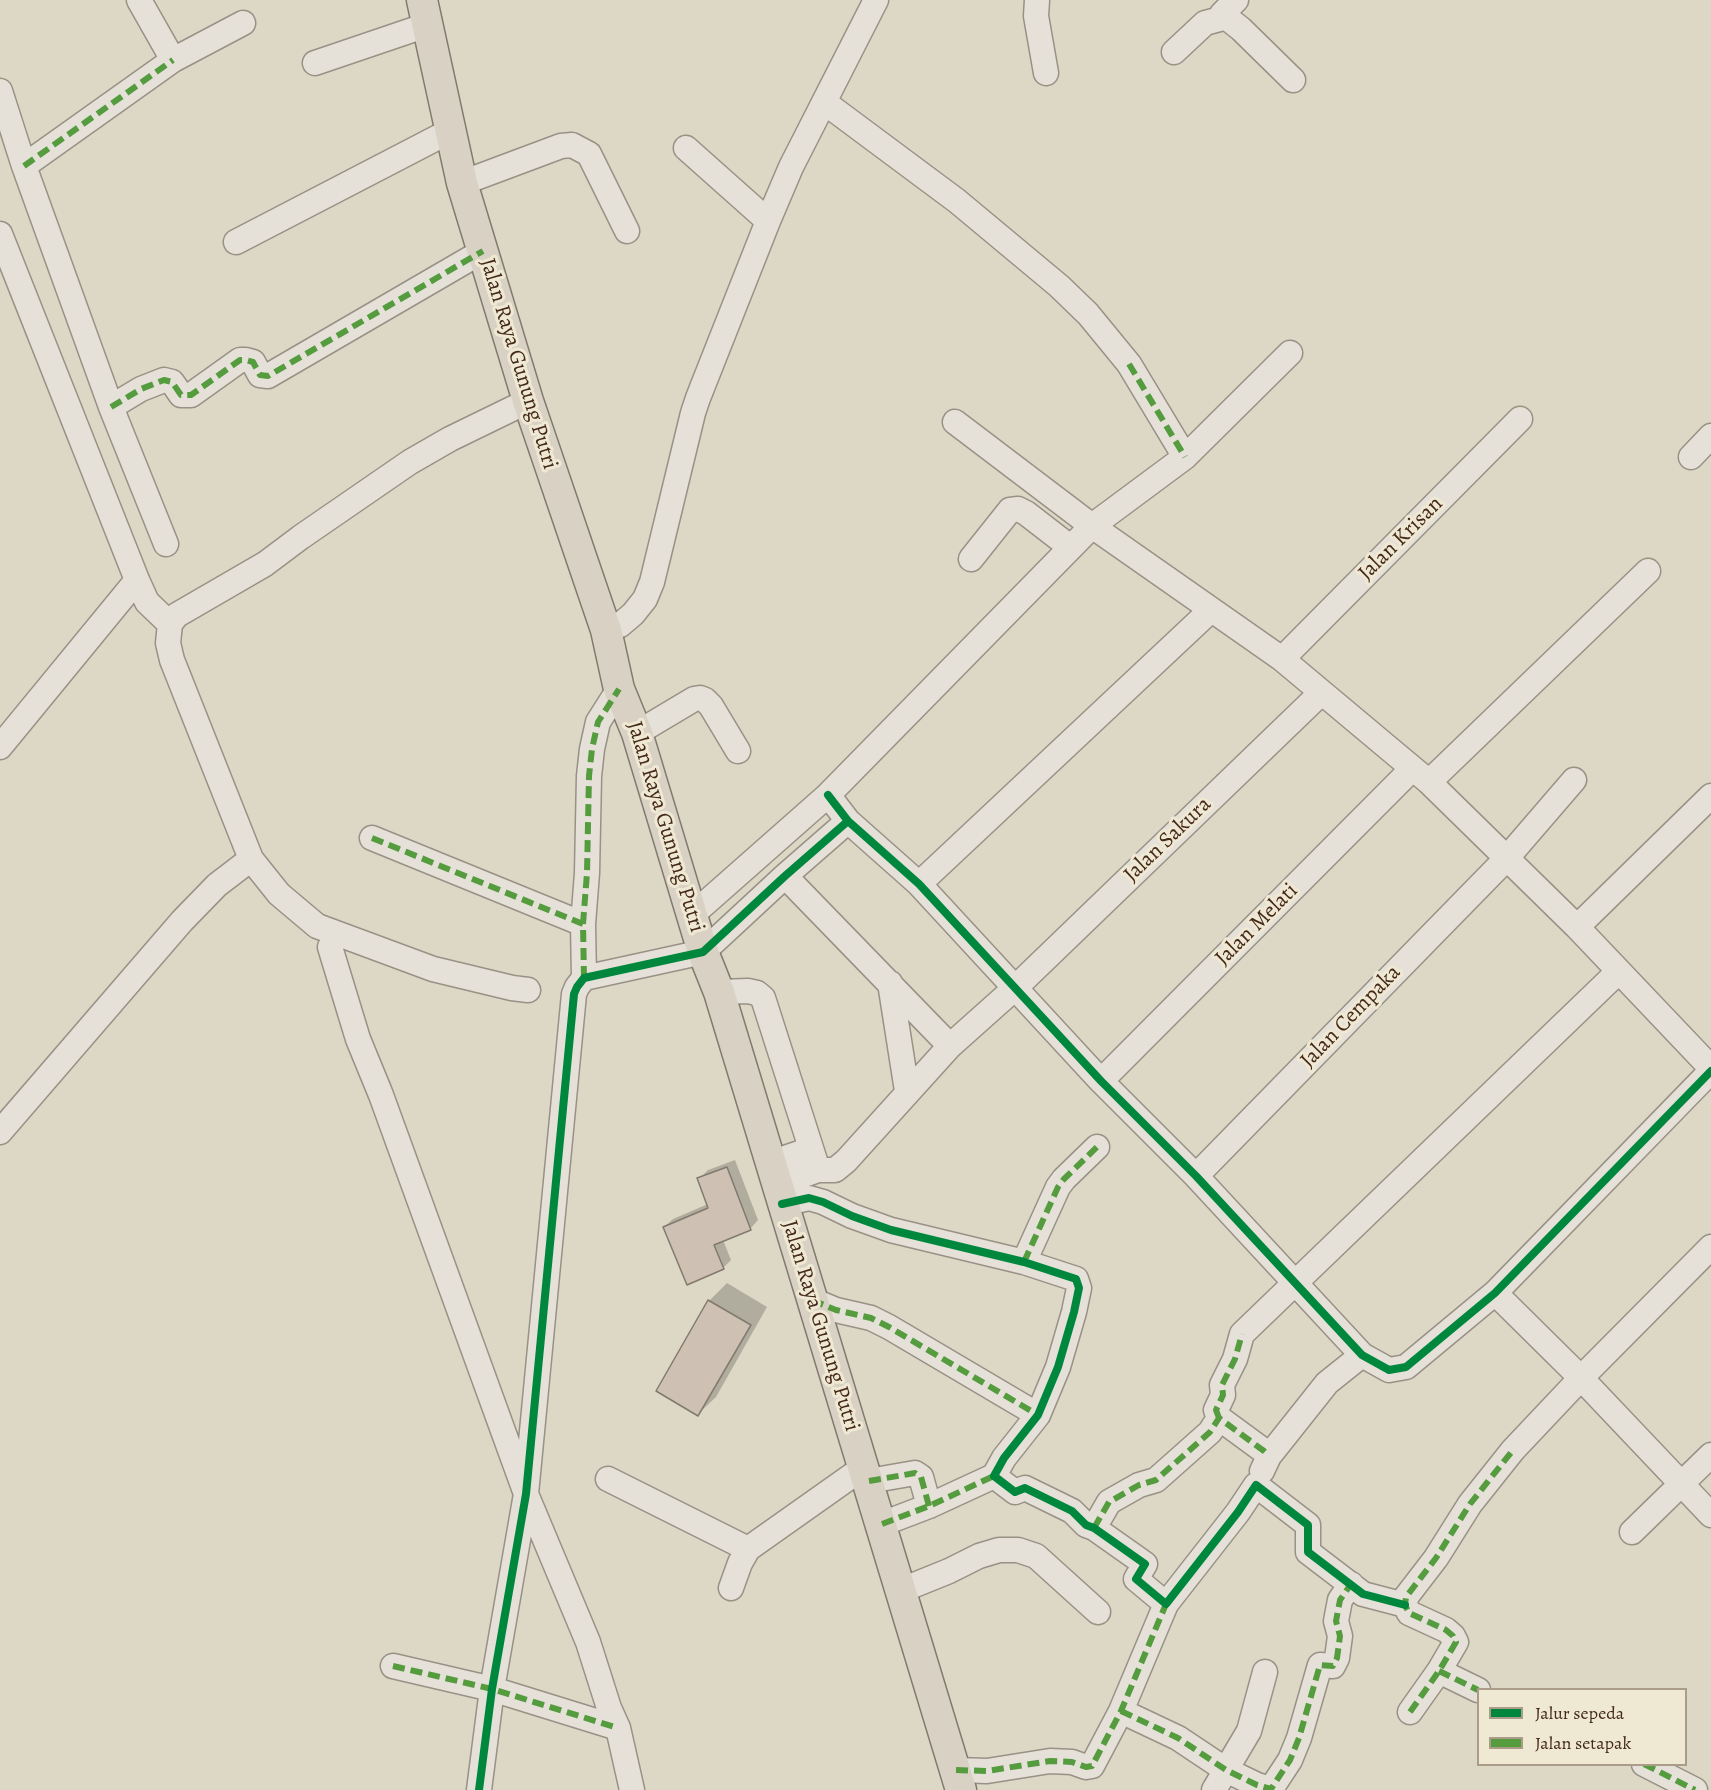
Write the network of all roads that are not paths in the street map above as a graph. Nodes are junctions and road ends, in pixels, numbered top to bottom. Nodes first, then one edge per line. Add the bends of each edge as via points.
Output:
1 (139, 0) edge
2 (876, 0) edge
3 (1037, 0) edge
4 (1229, 7) edge
5 (424, 12) edge
6 (243, 23) dead end
7 (1174, 52) dead end
8 (173, 60) junction
9 (315, 63) dead end
10 (1046, 73) dead end
11 (1293, 80) dead end
12 (0, 91) edge
13 (824, 102) junction
14 (450, 131) junction
15 (687, 148) dead end
16 (24, 166) junction
17 (462, 183) junction
18 (768, 221) junction
19 (627, 231) dead end
20 (0, 234) edge
21 (236, 242) dead end
22 (483, 251) junction
23 (1290, 353) dead end
24 (528, 401) junction
25 (111, 407) junction
26 (1520, 419) dead end
27 (955, 422) dead end
28 (1711, 436) edge
29 (1185, 457) junction
30 (1690, 457) dead end
31 (1092, 526) junction
32 (166, 544) dead end
33 (1070, 547) junction
34 (971, 559) dead end
35 (1648, 571) dead end
36 (136, 580) junction
37 (1211, 609) junction
38 (170, 624) junction
39 (606, 630) junction
40 (1282, 659) junction
41 (619, 689) junction
42 (1321, 693) junction
43 (637, 733) junction
44 (0, 747) edge
45 (738, 751) dead end
46 (1421, 776) junction
47 (1574, 780) dead end
48 (828, 795) junction
49 (1711, 796) edge
50 (848, 821) junction
51 (372, 838) dead end
52 (251, 859) junction
53 (1506, 859) junction
54 (785, 876) junction
55 (919, 884) junction
56 (692, 915) junction
57 (583, 924) junction
58 (1577, 927) junction
59 (330, 947) dead end
60 (703, 952) junction
61 (1618, 972) junction
62 (584, 978) junction
63 (890, 983) junction
64 (1015, 988) junction
65 (528, 990) dead end
66 (719, 992) junction
67 (950, 1046) junction
68 (1711, 1069) edge
69 (1101, 1081) junction
70 (907, 1091) junction
71 (0, 1132) edge
72 (1097, 1147) dead end
73 (814, 1159) junction
74 (1196, 1176) junction
75 (776, 1184) junction
76 (1711, 1247) edge
77 (1024, 1262) junction
78 (1294, 1284) junction
79 (1495, 1293) junction
80 (812, 1300) junction
81 (1362, 1356) junction
82 (1581, 1378) junction
83 (1038, 1415) junction
84 (1219, 1418) junction
85 (1711, 1455) edge
86 (1269, 1456) junction
87 (866, 1474) junction
88 (994, 1476) junction
89 (608, 1479) dead end
90 (1681, 1484) junction
91 (1256, 1485) junction
92 (526, 1494) junction
93 (929, 1506) junction
94 (1711, 1515) edge
95 (882, 1524) junction
96 (1094, 1528) junction
97 (1632, 1532) dead end
98 (748, 1550) junction
99 (1351, 1584) junction
100 (731, 1587) dead end
101 (902, 1590) junction
102 (1166, 1604) junction
103 (1405, 1605) junction
104 (1098, 1612) dead end
105 (393, 1666) dead end
106 (1439, 1671) junction
107 (1265, 1672) dead end
108 (492, 1689) junction
109 (1477, 1689) edge
110 (1121, 1711) junction
111 (1410, 1712) dead end
112 (618, 1728) junction
113 (1648, 1766) edge
114 (958, 1780) edge
115 (1220, 1780) edge
116 (479, 1790) edge
117 (632, 1790) edge
118 (1695, 1790) edge

1 - 8 street
2 - 13 street
3 - 10 street
4 - 7 street via 1220,19 1205,23
4 - 11 street
5 - 9 street
5 - 14 main road, Jalan Raya Gunung Putri
6 - 8 street
8 - 16 street
12 - 16 street
13 - 18 street
13 - 29 street via 957,201 1088,314 1129,363
14 - 17 main road, Jalan Raya Gunung Putri
14 - 21 street
15 - 18 street
16 - 25 street
17 - 19 street via 572,145 589,154
17 - 22 main road, Jalan Raya Gunung Putri
18 - 39 street via 693,413 652,582 633,614
20 - 36 street
22 - 24 main road, Jalan Raya Gunung Putri
22 - 25 street via 268,376 260,375 253,362 240,360 190,395 181,395 165,380
23 - 29 street
24 - 38 street via 410,462 265,564 177,615
24 - 39 main road, Jalan Raya Gunung Putri
25 - 32 street
26 - 40 street, Jalan Krisan
27 - 31 street
28 - 30 street
29 - 31 street
31 - 33 street
31 - 37 street
33 - 34 street via 1018,509 1010,510
33 - 48 street
35 - 46 street, Jalan Melati
36 - 38 street via 147,602
36 - 44 street
37 - 40 street
37 - 55 street
38 - 52 street via 172,660
39 - 41 main road, Jalan Raya Gunung Putri
40 - 42 street
41 - 43 main road, Jalan Raya Gunung Putri
41 - 57 street via 598,722 592,749
42 - 46 street
42 - 64 street, Jalan Sakura
43 - 45 street via 700,698 711,706
43 - 56 main road, Jalan Raya Gunung Putri
46 - 53 street
46 - 69 street, Jalan Melati
47 - 53 street, Jalan Cempaka
48 - 50 street
48 - 56 street
49 - 58 street
50 - 54 street
50 - 55 street
51 - 57 street
52 - 65 street via 279,894 317,926 433,969
52 - 71 street via 217,885 182,921
53 - 58 street
53 - 74 street, Jalan Cempaka
54 - 60 street
54 - 63 street
55 - 64 street
56 - 60 main road, Jalan Raya Gunung Putri
57 - 62 street
58 - 61 street
59 - 92 street via 358,1039
60 - 62 street
60 - 66 main road, Jalan Raya Gunung Putri
61 - 68 street
61 - 78 street
62 - 92 street via 574,994
63 - 67 street
63 - 70 street
64 - 67 street, Jalan Sakura
64 - 69 street
66 - 73 street via 757,993 764,998
66 - 75 main road, Jalan Raya Gunung Putri
67 - 70 street, Jalan Sakura
68 - 79 street
69 - 74 street
70 - 73 street, Jalan Sakura via 835,1170
72 - 77 street via 1058,1187
73 - 75 street, Jalan Sakura
74 - 78 street
75 - 77 street via 891,1230
75 - 80 main road, Jalan Raya Gunung Putri
76 - 82 street
77 - 83 street via 1072,1277 1078,1284 1058,1367
78 - 81 street
78 - 84 street via 1242,1334 1222,1385 1223,1395 1216,1410
79 - 81 street via 1406,1367 1389,1370
79 - 82 street
80 - 83 street via 889,1327
80 - 87 main road, Jalan Raya Gunung Putri
81 - 86 street via 1327,1383
82 - 90 street
82 - 103 street via 1490,1477 1406,1597
83 - 88 street
84 - 86 street
84 - 96 street via 1210,1432 1156,1480 1109,1502
85 - 90 street
86 - 91 street
87 - 93 street via 915,1473 921,1478
87 - 95 main road, Jalan Raya Gunung Putri
87 - 98 street
88 - 93 street
88 - 96 street via 1015,1492 1024,1488 1072,1511
89 - 98 street
90 - 94 street
90 - 97 street
91 - 99 street via 1308,1525 1308,1552
91 - 102 street
92 - 108 street
92 - 112 street via 588,1642
93 - 95 street
95 - 101 main road, Jalan Raya Gunung Putri
96 - 102 street via 1145,1564 1136,1579
98 - 100 street
99 - 103 street via 1363,1594
99 - 115 street via 1340,1600 1336,1621 1340,1636 1337,1658 1333,1666 1320,1665 1299,1738 1271,1790
101 - 104 street via 978,1556 1017,1550 1036,1556
101 - 114 main road, Jalan Raya Gunung Putri
102 - 110 street
103 - 106 street via 1409,1613 1454,1636 1456,1642
105 - 108 street
106 - 109 street
106 - 111 street
107 - 115 street via 1250,1731
108 - 112 street
108 - 116 street
110 - 114 street via 1092,1766 1050,1761
110 - 115 street via 1178,1738
112 - 117 street
113 - 118 street

